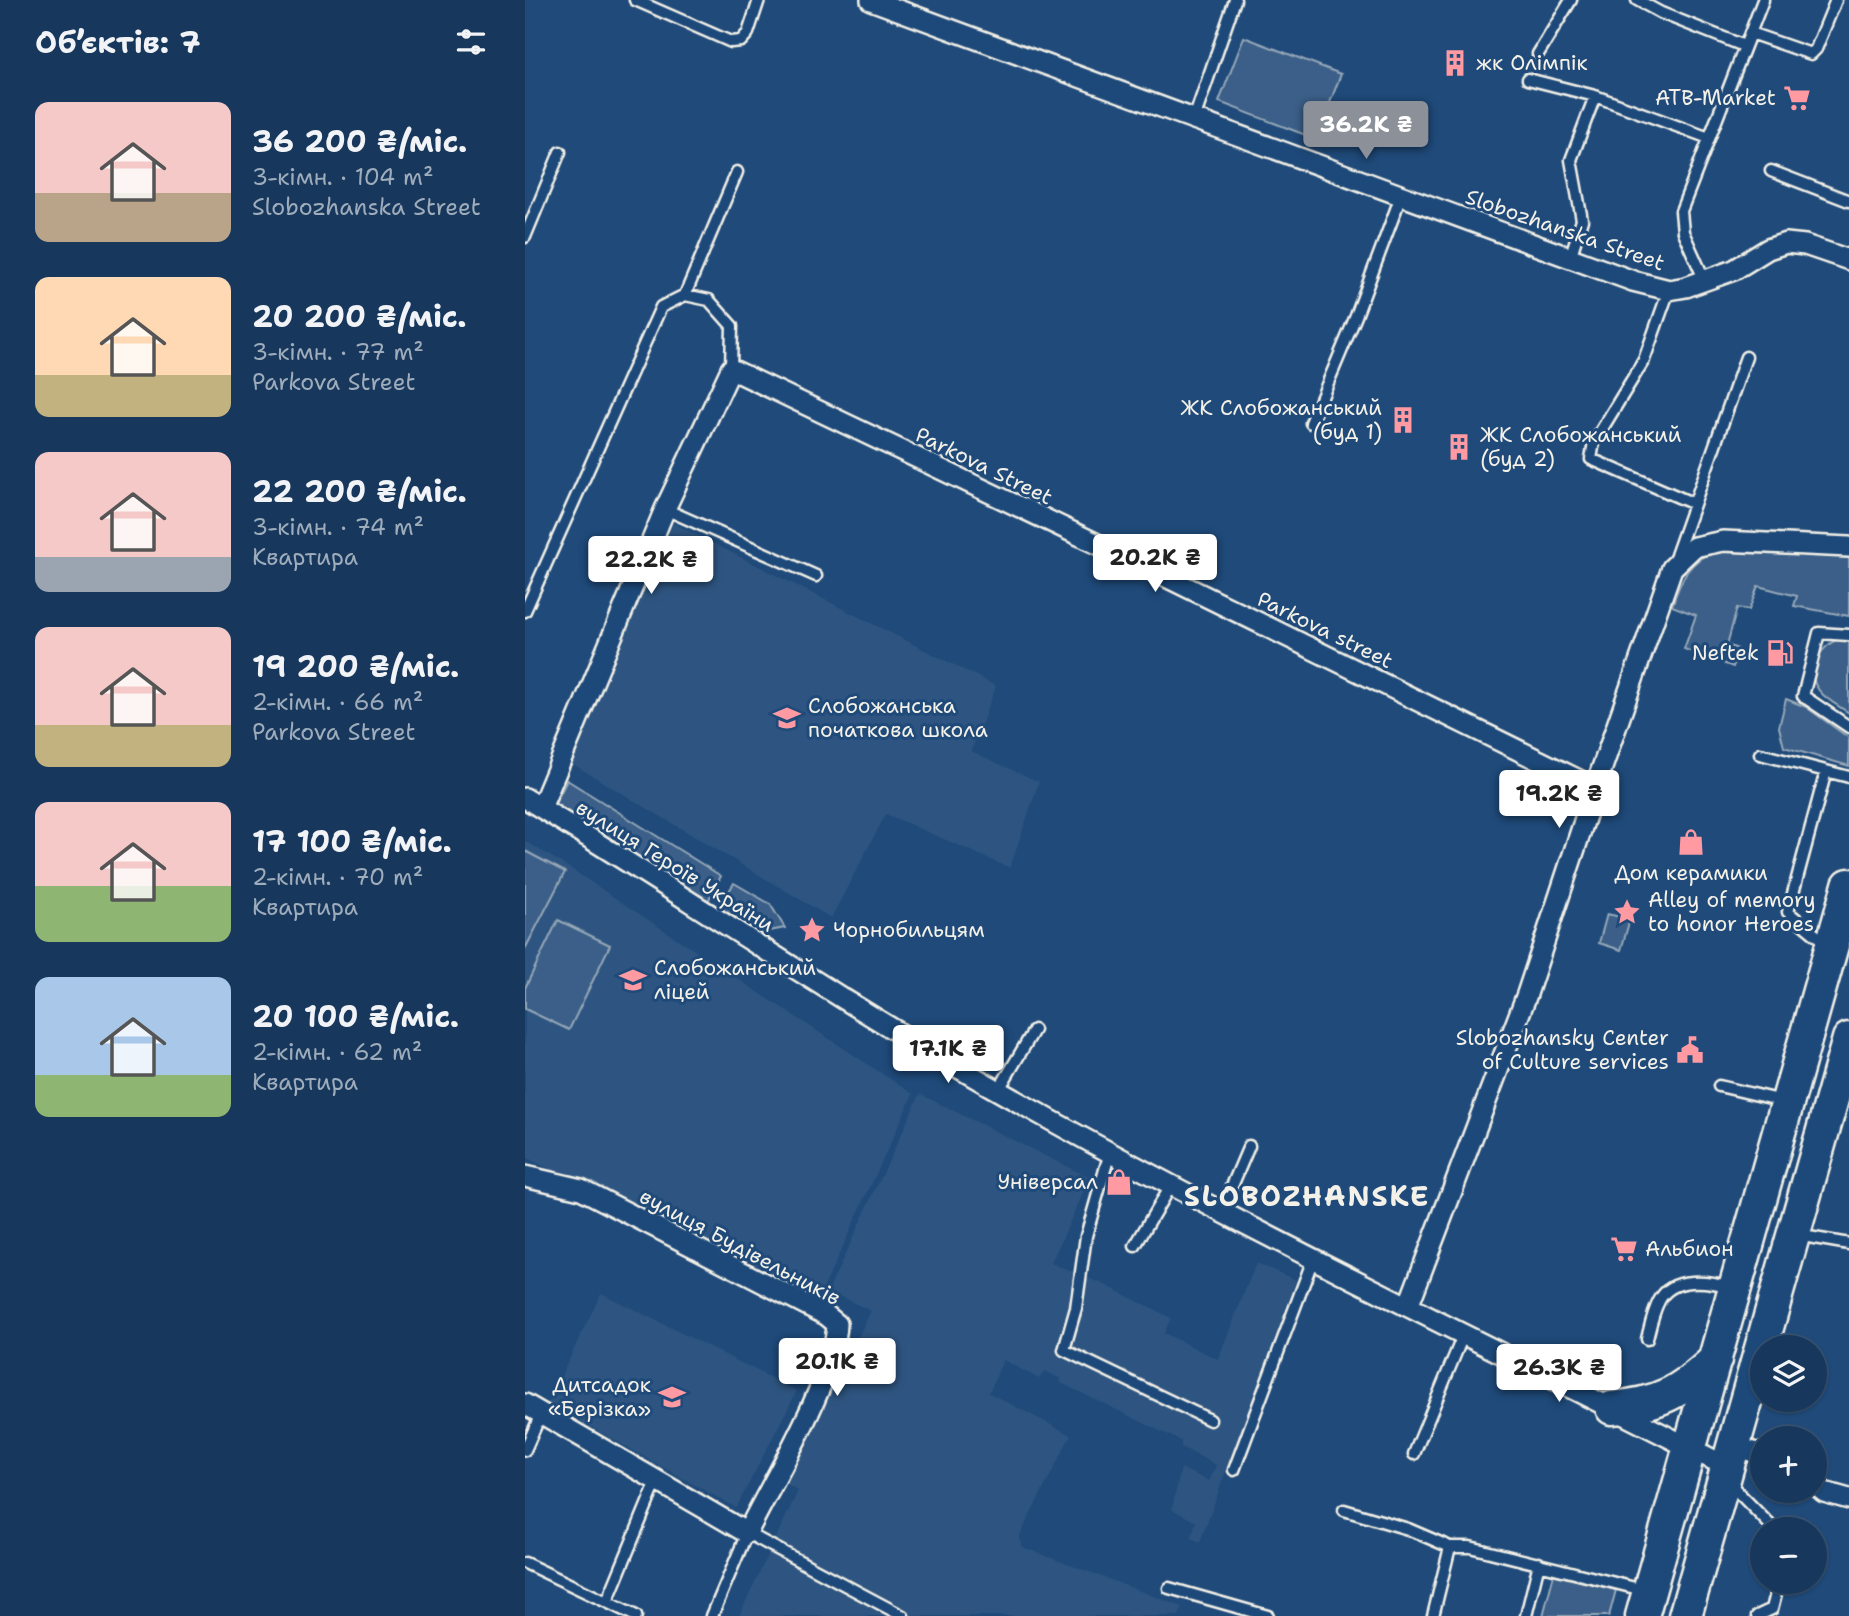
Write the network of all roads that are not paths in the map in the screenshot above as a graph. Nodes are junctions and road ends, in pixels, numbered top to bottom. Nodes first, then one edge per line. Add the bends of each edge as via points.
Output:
1 (635, 0) edge
2 (759, 0) edge
3 (872, 0) edge
4 (1235, 0) edge
5 (1571, 0) edge
6 (1637, 0) edge
7 (1763, 0) edge
8 (1836, 0) edge
9 (1750, 33) junction
10 (1744, 46) junction
11 (1538, 54) dead end
12 (1528, 79) dead end
13 (1595, 96) junction
14 (1194, 119) junction
15 (1709, 138) junction
16 (560, 152) dead end
17 (1771, 171) dead end
18 (737, 172) dead end
19 (1401, 196) junction
20 (1849, 201) edge
21 (525, 237) edge
22 (1570, 258) junction
23 (1849, 260) edge
24 (1706, 281) junction
25 (1669, 289) junction
26 (685, 295) junction
27 (1746, 357) dead end
28 (731, 369) junction
29 (1311, 423) dead end
30 (1692, 503) junction
31 (665, 509) junction
32 (1849, 547) edge
33 (1672, 568) junction
34 (816, 576) dead end
35 (525, 611) edge
36 (1849, 635) edge
37 (1849, 727) edge
38 (1761, 754) dead end
39 (1826, 771) junction
40 (1849, 778) edge
41 (1588, 785) junction
42 (533, 803) edge
43 (1849, 885) edge
44 (1831, 947) junction
45 (1034, 1030) dead end
46 (1849, 1039) edge
47 (1719, 1086) dead end
48 (998, 1091) junction
49 (1787, 1102) junction
50 (1249, 1146) dead end
51 (1110, 1152) junction
52 (525, 1176) edge
53 (1170, 1186) junction
54 (1221, 1212) junction
55 (1793, 1235) junction
56 (1849, 1244) edge
57 (1135, 1246) dead end
58 (1313, 1259) junction
59 (1735, 1288) junction
60 (1409, 1304) junction
61 (1464, 1333) junction
62 (1647, 1339) dead end
63 (1715, 1360) junction
64 (1612, 1408) junction
65 (533, 1409) edge
66 (1210, 1420) dead end
67 (1690, 1448) junction
68 (525, 1450) edge
69 (1414, 1454) dead end
70 (1737, 1461) edge
71 (1234, 1470) dead end
72 (656, 1483) junction
73 (1827, 1493) edge
74 (1849, 1499) edge
75 (1344, 1510) dead end
76 (1769, 1517) edge
77 (747, 1533) junction
78 (1450, 1547) junction
79 (525, 1563) edge
80 (1539, 1563) junction
81 (1169, 1588) dead end
82 (1776, 1594) edge
83 (607, 1602) junction
84 (1645, 1604) edge
85 (636, 1616) edge
86 (712, 1616) edge
87 (903, 1616) edge
88 (1268, 1616) edge
89 (1433, 1616) edge
90 (1526, 1616) edge
91 (1685, 1616) edge
92 (1757, 1616) edge

1 - 2 lane via 731,42 741,41 748,33
3 - 14 street, Slobozhanska Street
4 - 14 lane
5 - 11 lane
6 - 10 lane
7 - 9 lane
8 - 9 lane via 1811,54
9 - 10 lane
10 - 15 lane
12 - 13 lane
13 - 15 lane
13 - 22 lane via 1571,160 1582,220
14 - 19 street, Slobozhanska Street
15 - 24 lane via 1681,211
16 - 21 lane
17 - 20 lane
18 - 26 lane
19 - 22 street, Slobozhanska Street
19 - 29 lane
22 - 25 street, Slobozhanska Street
23 - 24 street, Slobozhanska Street via 1786,243
24 - 25 street, Slobozhanska Street
25 - 30 lane via 1644,360 1594,442 1591,458
26 - 28 lane via 709,300 732,326
26 - 35 lane via 661,307
27 - 30 lane
28 - 31 street
28 - 41 street, Parkova street
30 - 33 lane
31 - 34 lane
31 - 42 street
32 - 33 street via 1723,541 1694,547
33 - 41 street
36 - 37 lane via 1819,633 1803,696
38 - 39 lane
39 - 40 lane
39 - 44 lane via 1788,912
41 - 60 street via 1527,993
42 - 48 street, вулиця Героїв України
43 - 44 main road
44 - 49 main road
45 - 48 lane
46 - 55 main road via 1838,1092
47 - 49 lane
48 - 51 street, вулиця Героїв України
49 - 59 main road
50 - 54 lane
51 - 53 street, вулиця Героїв України
51 - 66 lane via 1086,1236 1076,1308 1064,1350
52 - 77 street, вулиця Будівельників via 581,1189 837,1324 836,1343 819,1388
53 - 54 street, вулиця Героїв України
53 - 57 lane
54 - 58 street, вулиця Героїв України
55 - 56 lane
55 - 70 main road
58 - 60 street, вулиця Героїв України
58 - 71 lane
59 - 62 lane via 1702,1279 1678,1286 1659,1298
59 - 63 main road
60 - 61 street, вулиця Героїв України
61 - 64 street, вулиця Героїв України
61 - 69 lane
63 - 64 main road via 1665,1399
63 - 67 main road
64 - 67 street, вулиця Героїв України
65 - 68 lane
65 - 72 street
67 - 70 street, вулиця Героїв України
67 - 84 main road
70 - 76 lane
70 - 91 main road
72 - 77 street
72 - 83 lane
73 - 74 street
75 - 78 lane
77 - 86 lane, вулиця Будівельників
77 - 87 lane
78 - 80 lane via 1470,1547
78 - 89 lane
79 - 83 lane
80 - 84 lane
80 - 90 lane
81 - 88 lane
82 - 92 lane via 1772,1609
83 - 85 lane

